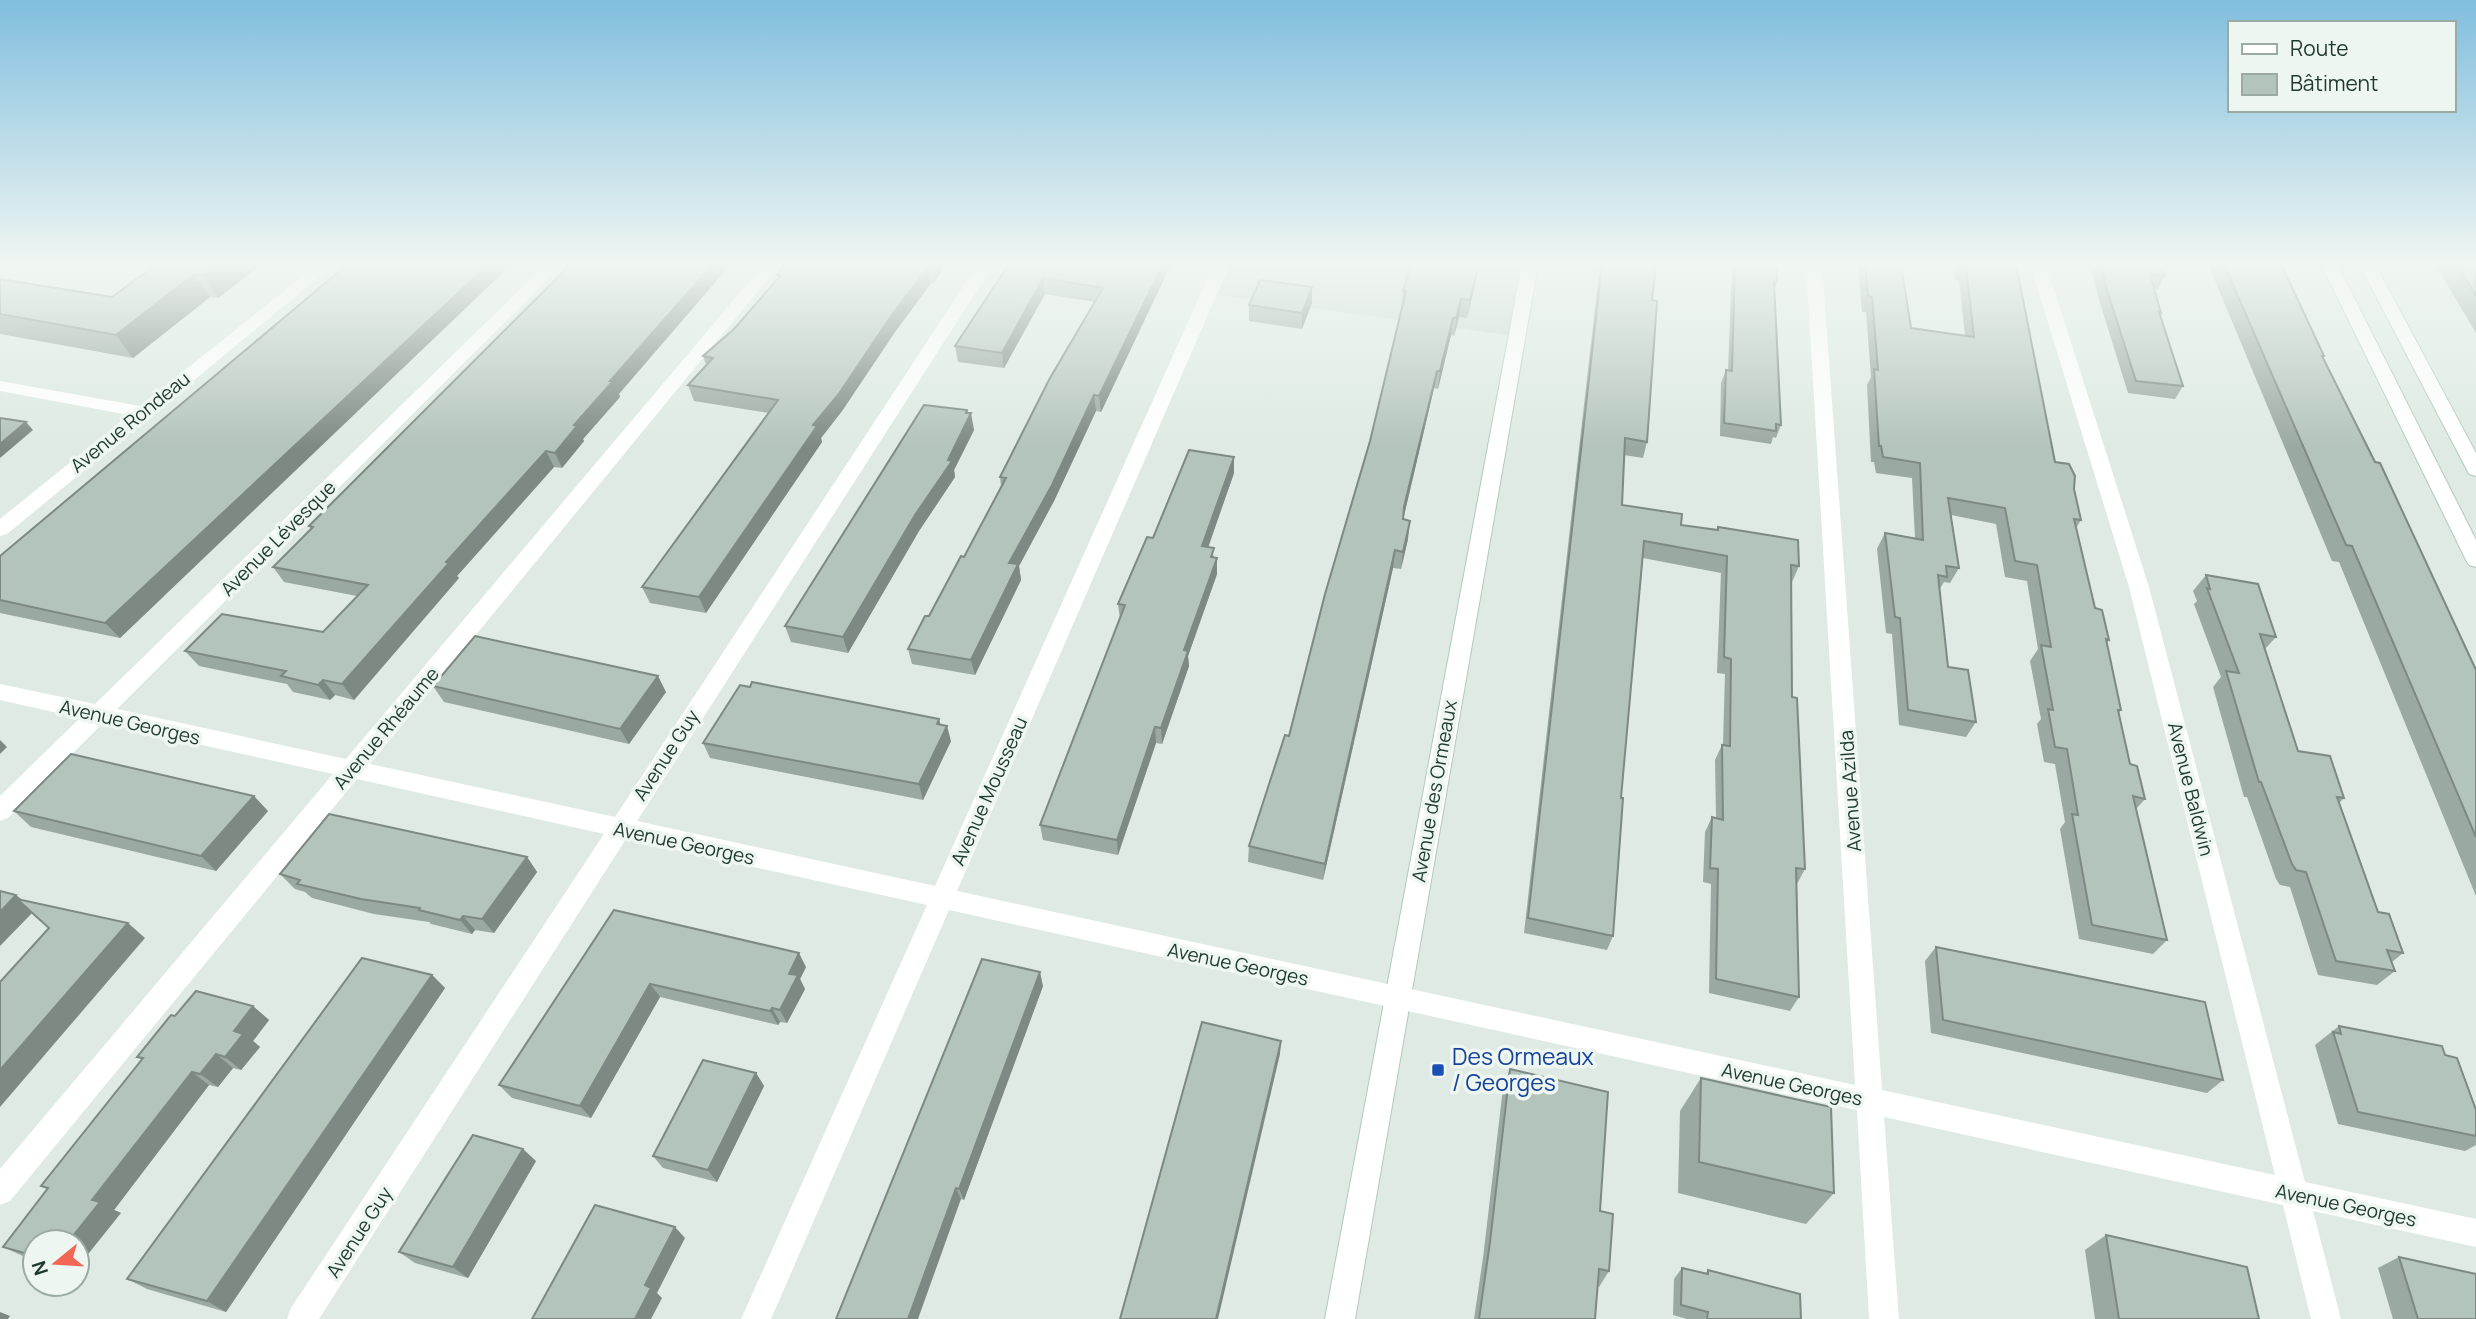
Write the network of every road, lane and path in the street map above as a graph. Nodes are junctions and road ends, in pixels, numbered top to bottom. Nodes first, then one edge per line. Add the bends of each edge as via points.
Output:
1 (250, 326) edge
2 (493, 326) edge
3 (721, 326) edge
4 (946, 326) edge
5 (1195, 326) edge
6 (1519, 326) edge
7 (1818, 326) edge
8 (2057, 326) edge
9 (2360, 326) edge
10 (2399, 326) edge
11 (0, 386) edge
12 (142, 412) junction
13 (2476, 471) edge
14 (0, 529) edge
15 (2476, 560) edge
16 (0, 692) edge
17 (98, 715) junction
18 (351, 770) junction
19 (0, 811) edge
20 (618, 828) junction
21 (941, 899) junction
22 (1396, 998) junction
23 (1871, 1102) junction
24 (0, 1191) edge
25 (2294, 1194) junction
26 (2476, 1233) edge
27 (302, 1319) edge
28 (756, 1319) edge
29 (1340, 1319) edge
30 (1884, 1319) edge
31 (2326, 1319) edge

1 - 12 street, Avenue Rondeau
2 - 17 street, Avenue Lévesque
3 - 18 street, Avenue Rhéaume
4 - 20 street, Avenue Guy
5 - 21 street, Avenue Mousseau
6 - 22 street, Avenue des Ormeaux
7 - 23 street, Avenue Azilda
8 - 25 street, Avenue Baldwin via 2139,587
9 - 15 street
10 - 13 street
11 - 12 street
12 - 14 street, Avenue Rondeau
16 - 17 street, Avenue Georges
17 - 18 street, Avenue Georges
17 - 19 street, Avenue Lévesque
18 - 20 street, Avenue Georges
18 - 24 street, Avenue Rhéaume
20 - 21 street, Avenue Georges
20 - 27 street, Avenue Guy
21 - 22 street, Avenue Georges
21 - 28 street, Avenue Mousseau
22 - 23 street, Avenue Georges
22 - 29 street, Avenue des Ormeaux
23 - 25 street, Avenue Georges
23 - 30 street, Avenue Azilda
25 - 26 street, Avenue Georges
25 - 31 street, Avenue Baldwin

